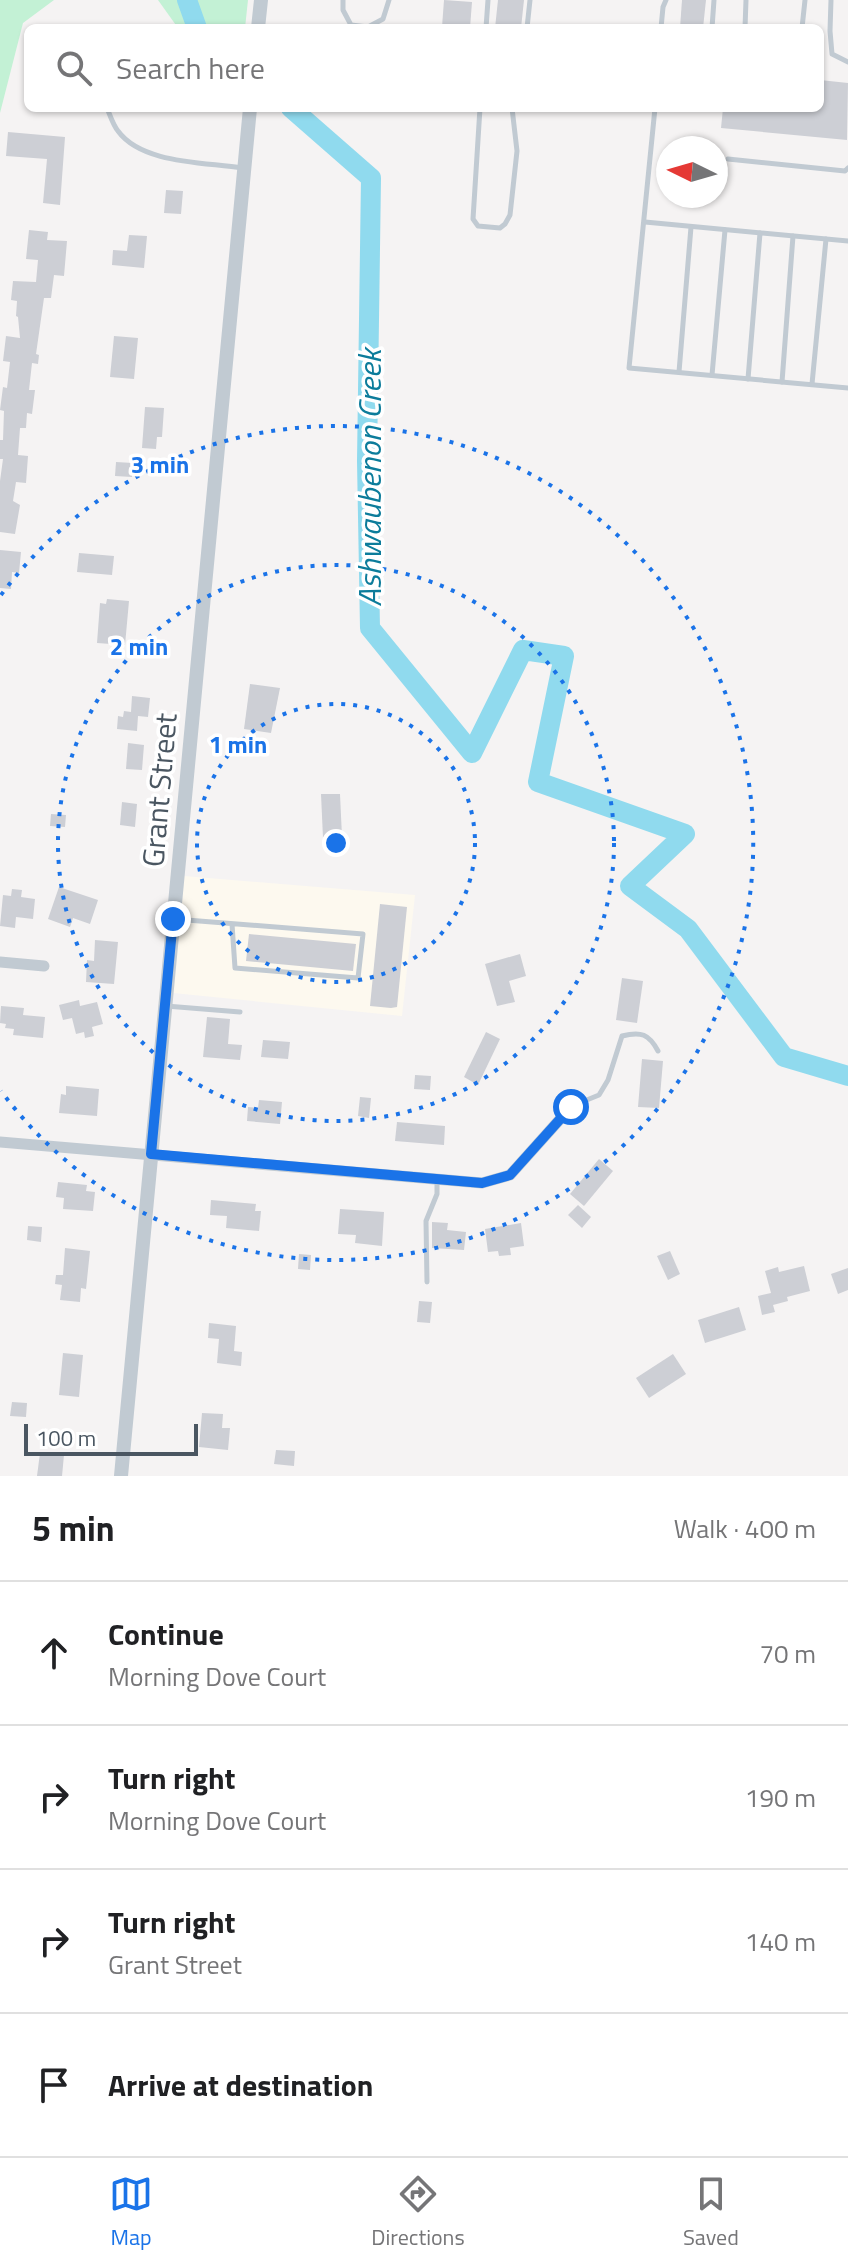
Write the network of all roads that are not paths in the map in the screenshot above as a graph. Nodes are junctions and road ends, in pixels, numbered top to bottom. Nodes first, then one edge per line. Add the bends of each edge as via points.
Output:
1 (261, 0) edge
2 (343, 0) edge
3 (389, 0) edge
4 (488, 0) edge
5 (530, 0) edge
6 (658, 0) edge
7 (666, 0) edge
8 (714, 0) edge
9 (746, 0) edge
10 (805, 0) edge
11 (831, 0) edge
12 (663, 7) junction
13 (258, 24) edge
14 (350, 24) edge
15 (374, 24) edge
16 (486, 24) edge
17 (527, 24) edge
18 (661, 24) edge
19 (712, 24) edge
20 (745, 24) edge
21 (802, 24) edge
22 (848, 62) edge
23 (109, 112) edge
24 (250, 112) edge
25 (480, 112) edge
26 (512, 112) edge
27 (655, 112) edge
28 (728, 159) dead end
29 (245, 168) junction
30 (848, 168) edge
31 (645, 222) junction
32 (691, 227) junction
33 (725, 230) junction
34 (760, 233) junction
35 (793, 236) junction
36 (826, 239) junction
37 (848, 241) edge
38 (679, 372) junction
39 (712, 375) junction
40 (748, 379) junction
41 (782, 382) junction
42 (812, 384) junction
43 (848, 388) edge
44 (173, 919) junction
45 (232, 924) junction
46 (0, 962) edge
47 (44, 966) dead end
48 (165, 1006) junction
49 (240, 1012) dead end
50 (658, 1051) dead end
51 (571, 1107) joint
52 (0, 1142) edge
53 (151, 1154) junction
54 (437, 1180) junction
55 (427, 1282) dead end
56 (121, 1476) edge

1 - 13 street
2 - 14 lane
3 - 15 lane via 383,19
4 - 16 lane
5 - 17 lane
6 - 12 lane
7 - 12 lane
8 - 19 lane
9 - 20 lane
10 - 21 lane
11 - 22 lane via 832,54
12 - 18 lane
23 - 29 lane via 116,130 145,153
24 - 29 street, Grant Street
25 - 26 lane via 473,219 478,226 500,228 510,215 517,151
27 - 31 lane
28 - 30 lane
29 - 44 street, Grant Street
31 - 32 lane
31 - 38 lane via 629,368
32 - 33 lane
32 - 38 lane
33 - 34 lane
33 - 39 lane
34 - 35 lane
34 - 40 lane
35 - 36 lane
35 - 41 lane
36 - 37 lane
36 - 42 lane
38 - 39 lane
39 - 40 lane
40 - 41 lane
41 - 42 lane
42 - 43 lane
44 - 45 lane
44 - 48 street, Grant Street
45 - 45 lane via 363,934 358,978 235,968
46 - 47 street
48 - 49 lane
48 - 53 street, Grant Street
50 - 51 lane via 651,1038 637,1032 622,1036 599,1095
51 - 54 street via 510,1175 482,1183
52 - 53 street
53 - 54 street
53 - 56 street, Grant Street
54 - 55 lane via 426,1221

